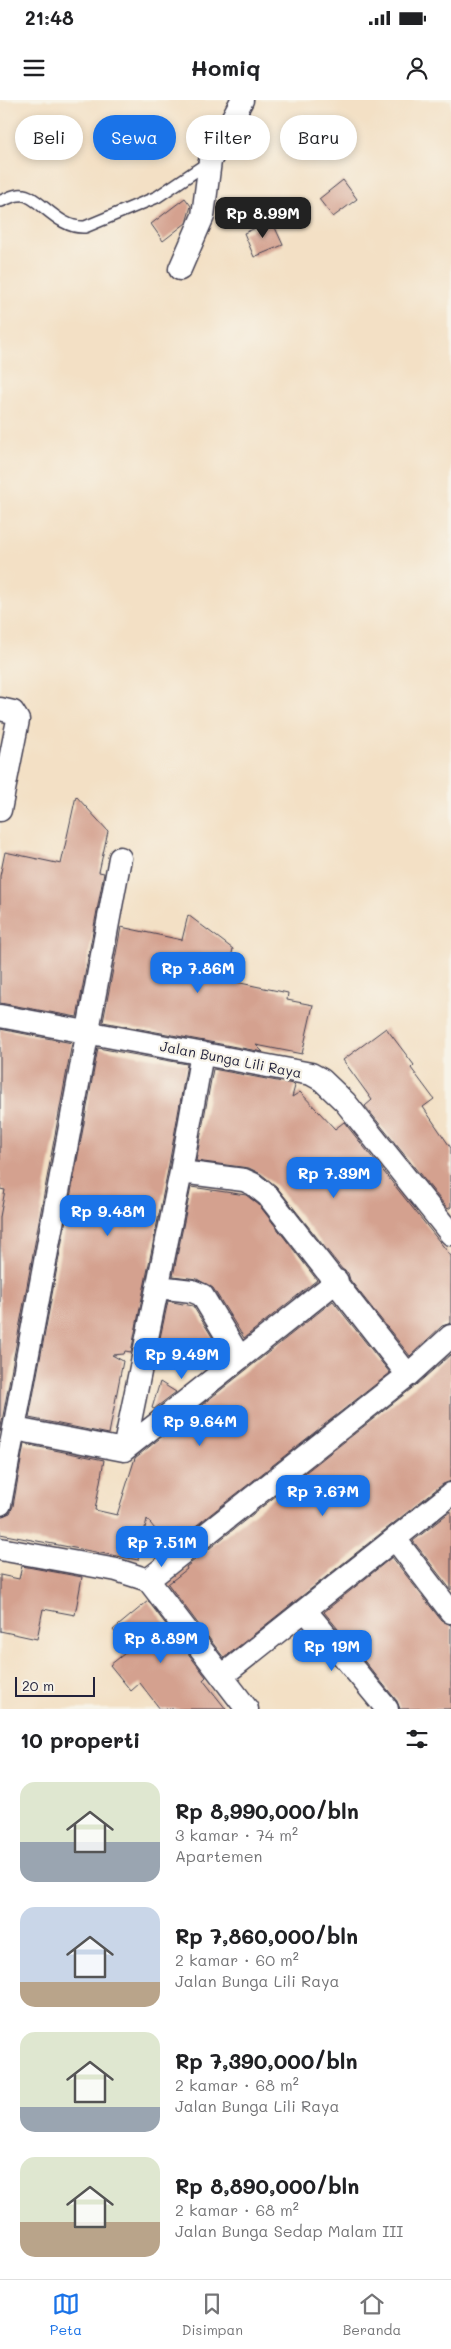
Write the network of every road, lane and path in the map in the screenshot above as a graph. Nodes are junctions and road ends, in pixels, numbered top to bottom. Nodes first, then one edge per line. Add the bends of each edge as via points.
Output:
1 (242, 100) edge
2 (210, 161) junction
3 (1, 201) edge
4 (180, 269) dead end
5 (0, 709) edge
6 (0, 810) edge
7 (120, 858) dead end
8 (0, 1016) edge
9 (88, 1032) junction
10 (202, 1053) junction
11 (181, 1172) junction
12 (451, 1234) edge
13 (337, 1281) junction
14 (158, 1287) junction
15 (451, 1336) edge
16 (240, 1358) junction
17 (408, 1375) junction
18 (15, 1429) junction
19 (124, 1450) junction
20 (451, 1494) edge
21 (0, 1504) edge
22 (395, 1539) junction
23 (0, 1549) edge
24 (148, 1580) junction
25 (304, 1610) junction
26 (451, 1612) edge
27 (222, 1676) junction
28 (247, 1709) edge
29 (387, 1709) edge

1 - 2 street
2 - 3 lane via 157,197 85,227 76,228 63,223 30,197 21,194
2 - 4 street via 203,216
5 - 6 street via 13,712 18,720
7 - 9 street
8 - 9 street, Jalan Bunga Lili Raya
9 - 10 street, Jalan Bunga Lili Raya
9 - 18 street
10 - 11 street
10 - 12 street, Jalan Bunga Lili Raya via 294,1069 322,1080 345,1102
11 - 13 street via 232,1177 253,1184 268,1196
11 - 14 street
13 - 16 street
13 - 17 street
14 - 16 street via 202,1295
14 - 19 street
15 - 17 street
16 - 19 street
17 - 24 street
18 - 19 street
18 - 21 street
20 - 22 street
22 - 25 street
22 - 26 street
23 - 24 street via 117,1570
24 - 27 street
25 - 27 street
25 - 29 street
27 - 28 street

